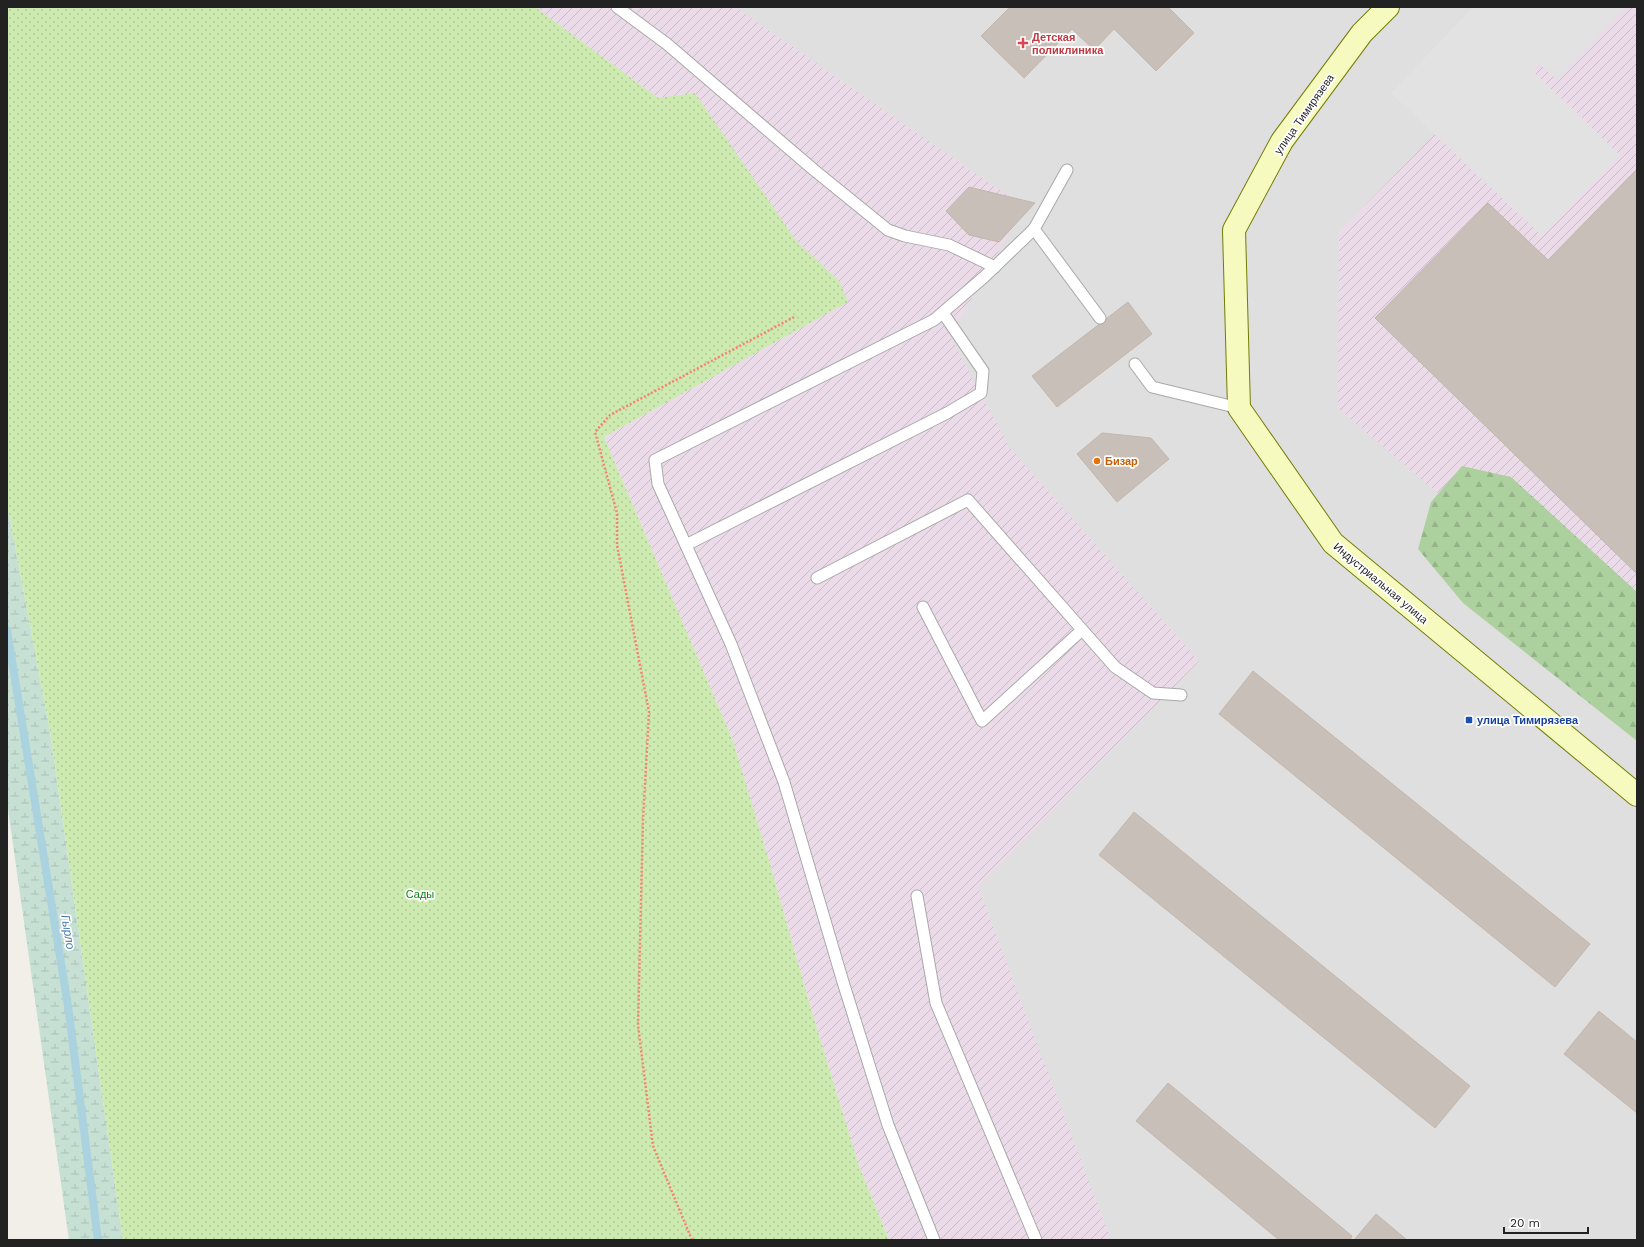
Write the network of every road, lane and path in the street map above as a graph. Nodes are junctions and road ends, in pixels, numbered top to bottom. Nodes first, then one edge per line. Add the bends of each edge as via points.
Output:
1 (617, 7) edge
2 (1388, 7) edge
3 (1067, 170) dead end
4 (1034, 229) junction
5 (995, 267) junction
6 (943, 312) junction
7 (796, 316) dead end
8 (1100, 318) dead end
9 (1135, 364) dead end
10 (1239, 408) junction
11 (686, 545) junction
12 (817, 578) dead end
13 (923, 607) dead end
14 (1082, 630) junction
15 (1181, 695) dead end
16 (1637, 795) edge
17 (918, 896) dead end
18 (692, 1240) edge
19 (934, 1240) edge
20 (1036, 1240) edge

1 - 5 lane via 666,44 888,230 950,245
2 - 10 street, улица Тимирязева via 1362,33 1282,141 1234,230
3 - 4 lane
4 - 5 lane
4 - 8 lane
5 - 6 lane
6 - 11 lane via 934,320 655,460 658,484
6 - 11 lane via 983,371 981,393 947,413
7 - 18 path via 610,415 595,432 617,512 618,545 650,712 643,820 639,1032 653,1146
9 - 10 lane via 1152,387
10 - 16 street, Индустриальная улица via 1333,543
11 - 19 lane via 731,644 784,782 888,1125
12 - 14 lane via 968,500
13 - 14 lane via 982,721
14 - 15 lane via 1115,667 1153,693
17 - 20 lane via 936,1003

